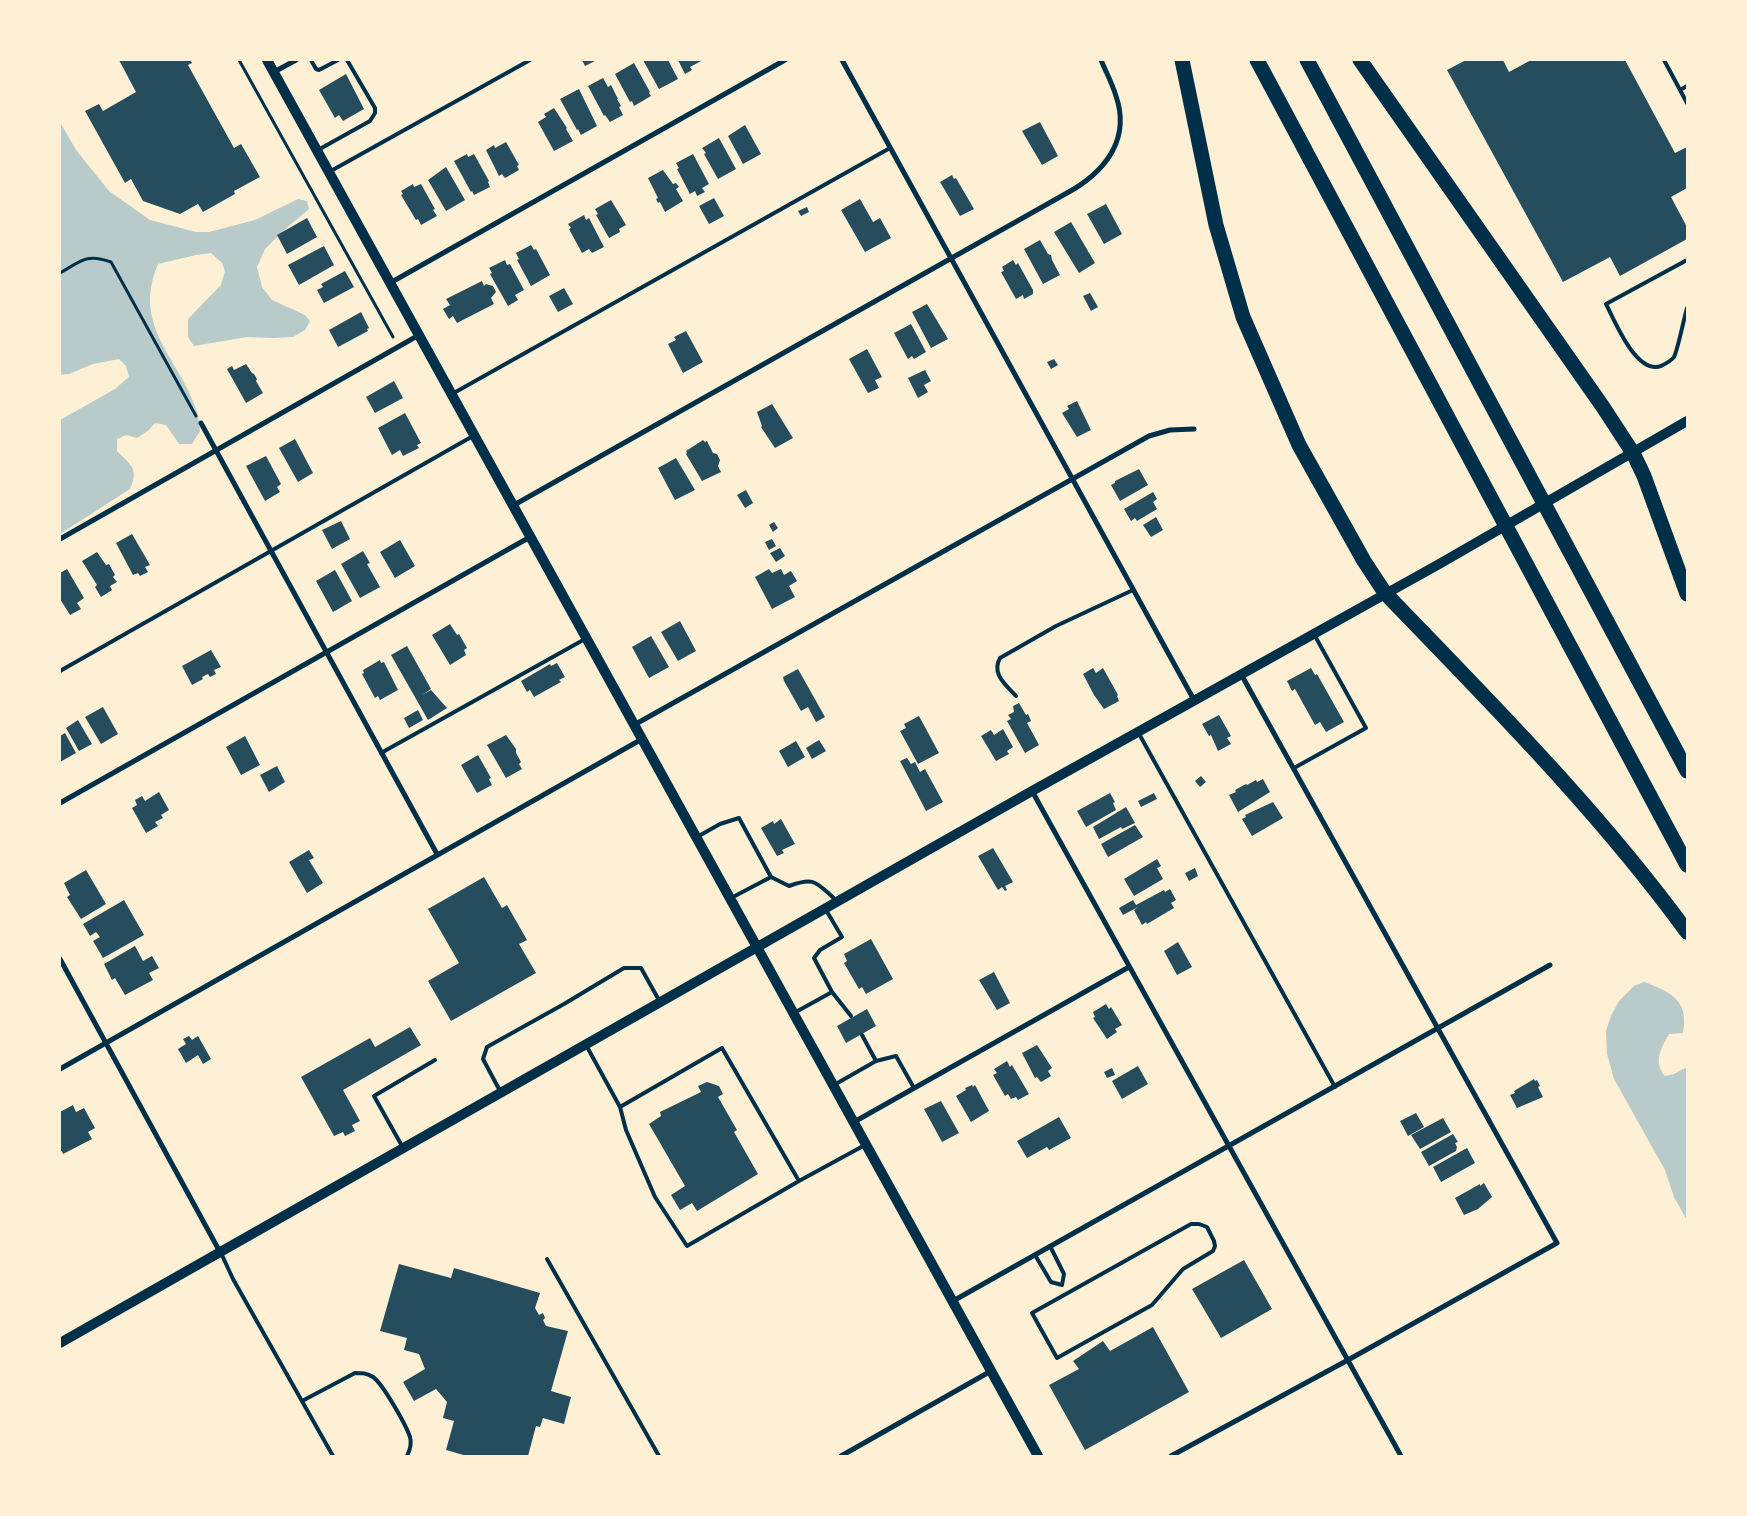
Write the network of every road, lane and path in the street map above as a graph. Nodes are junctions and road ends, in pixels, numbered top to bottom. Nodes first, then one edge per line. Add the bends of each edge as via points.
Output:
1 (239, 60) edge
2 (267, 60) edge
3 (296, 60) edge
4 (311, 60) edge
5 (338, 60) edge
6 (347, 60) edge
7 (530, 60) edge
8 (786, 60) edge
9 (842, 60) edge
10 (1101, 60) edge
11 (1182, 60) edge
12 (1257, 60) edge
13 (1307, 60) edge
14 (1360, 60) edge
15 (1664, 60) edge
16 (274, 72) junction
17 (1687, 86) edge
18 (1680, 90) junction
19 (1687, 103) edge
20 (890, 148) junction
21 (317, 150) junction
22 (329, 172) junction
23 (951, 258) junction
24 (1687, 260) edge
25 (60, 273) edge
26 (390, 283) junction
27 (1687, 308) edge
28 (419, 335) junction
29 (398, 347) junction
30 (452, 394) junction
31 (1687, 421) edge
32 (201, 423) joint
33 (1194, 430) dead end
34 (475, 435) junction
35 (216, 450) junction
36 (1633, 453) junction
37 (1073, 478) junction
38 (514, 505) junction
39 (531, 536) junction
40 (60, 539) edge
41 (271, 552) junction
42 (1134, 590) junction
43 (1386, 593) junction
44 (1687, 594) edge
45 (1313, 633) junction
46 (587, 638) junction
47 (326, 652) junction
48 (60, 671) edge
49 (1241, 673) junction
50 (1016, 696) dead end
51 (1194, 700) junction
52 (634, 725) junction
53 (1138, 732) junction
54 (642, 739) junction
55 (381, 753) junction
56 (1294, 768) junction
57 (1687, 771) edge
58 (1032, 791) junction
59 (60, 803) edge
60 (696, 837) junction
61 (438, 854) junction
62 (1687, 865) edge
63 (771, 876) junction
64 (730, 898) junction
65 (838, 902) junction
66 (826, 909) junction
67 (1687, 932) edge
68 (757, 947) junction
69 (60, 959) edge
70 (1550, 965) dead end
71 (1129, 967) junction
72 (832, 992) junction
73 (660, 1003) junction
74 (794, 1013) junction
75 (851, 1016) dead end
76 (1439, 1029) junction
77 (862, 1035) dead end
78 (106, 1042) junction
79 (586, 1045) junction
80 (434, 1060) dead end
81 (876, 1061) junction
82 (60, 1068) edge
83 (834, 1085) junction
84 (1335, 1087) junction
85 (914, 1088) junction
86 (501, 1093) junction
87 (620, 1107) junction
88 (854, 1122) junction
89 (866, 1144) junction
90 (1229, 1146) junction
91 (403, 1148) junction
92 (799, 1181) junction
93 (1050, 1246) junction
94 (220, 1252) junction
95 (1035, 1255) junction
96 (547, 1259) dead end
97 (1062, 1285) junction
98 (1067, 1293) junction
99 (952, 1301) junction
100 (60, 1343) edge
101 (1348, 1360) junction
102 (991, 1371) junction
103 (302, 1401) junction
104 (333, 1456) edge
105 (408, 1456) edge
106 (659, 1456) edge
107 (841, 1456) edge
108 (1038, 1456) edge
109 (1170, 1456) edge
110 (1401, 1456) edge

1 - 29 path
2 - 16 main road
3 - 16 street
4 - 5 lane via 319,70
6 - 21 lane via 375,113 370,121
7 - 22 lane
8 - 26 street
9 - 20 street
10 - 23 street via 1117,97 1120,115 1117,142 1104,166 1074,189
11 - 43 highway via 1216,225 1243,317 1299,445 1364,561
12 - 62 highway
13 - 57 highway
14 - 36 highway
15 - 18 lane
16 - 21 main road
17 - 18 lane
18 - 19 lane
20 - 23 street
20 - 30 lane
21 - 22 main road
22 - 26 main road
23 - 37 street
23 - 38 street
24 - 27 lane via 1606,304 1630,349 1645,364 1655,367 1674,357
25 - 32 path via 87,257 111,262
26 - 28 main road
28 - 29 street
28 - 30 main road
29 - 35 street
30 - 34 main road
31 - 36 main road
32 - 35 street
33 - 37 street via 1170,430 1149,436
34 - 38 main road
34 - 41 lane
35 - 40 street
35 - 41 street
36 - 43 main road
36 - 44 highway via 1649,486
37 - 42 street
37 - 52 street
38 - 39 main road
39 - 46 main road
39 - 47 street
41 - 47 street
41 - 48 lane
42 - 50 lane via 1056,626 1000,658 996,664 999,676
42 - 51 street
43 - 45 main road
43 - 67 highway via 1588,809 1646,877
45 - 49 main road
45 - 56 lane via 1366,728
46 - 52 main road
46 - 55 lane
47 - 55 street
47 - 59 street
49 - 51 main road
49 - 56 street
51 - 53 main road
52 - 54 main road
53 - 58 main road
53 - 84 lane
54 - 60 main road
54 - 61 street
55 - 61 street
56 - 76 street
58 - 65 main road
58 - 71 street
60 - 63 lane via 739,818
60 - 64 main road
61 - 78 street
63 - 64 lane
63 - 65 lane via 789,886 811,880
64 - 68 main road
65 - 66 main road
66 - 68 main road
66 - 72 lane via 842,937 820,950 814,958
68 - 73 main road
68 - 74 main road
69 - 78 street
70 - 76 street
71 - 85 street
71 - 90 street
72 - 74 lane
72 - 75 lane
73 - 79 main road
73 - 86 lane via 641,968 624,968 488,1047 483,1059
74 - 83 main road
76 - 84 street
76 - 101 street via 1557,1243
77 - 81 lane
78 - 82 street
78 - 94 street
79 - 86 main road
79 - 87 lane
80 - 91 lane via 374,1096
81 - 83 lane
81 - 85 lane via 896,1056
83 - 88 main road
84 - 90 street
85 - 88 street
86 - 91 main road
87 - 92 lane via 722,1048
87 - 92 lane via 626,1130 655,1197 687,1246
88 - 89 main road
89 - 92 lane
89 - 99 main road
90 - 93 street
90 - 101 street
91 - 94 main road
93 - 95 street
93 - 97 lane via 1064,1274
94 - 100 main road
94 - 103 lane
95 - 97 lane via 1051,1282
95 - 99 street
96 - 106 lane
97 - 98 lane
98 - 98 lane via 1032,1312 1057,1358 1152,1305 1183,1269 1213,1251 1214,1241 1207,1227 1191,1224
99 - 102 main road
101 - 109 street
101 - 110 street
102 - 107 street
102 - 108 main road
103 - 104 lane
103 - 105 lane via 355,1373 372,1376 383,1388 407,1431 411,1443

